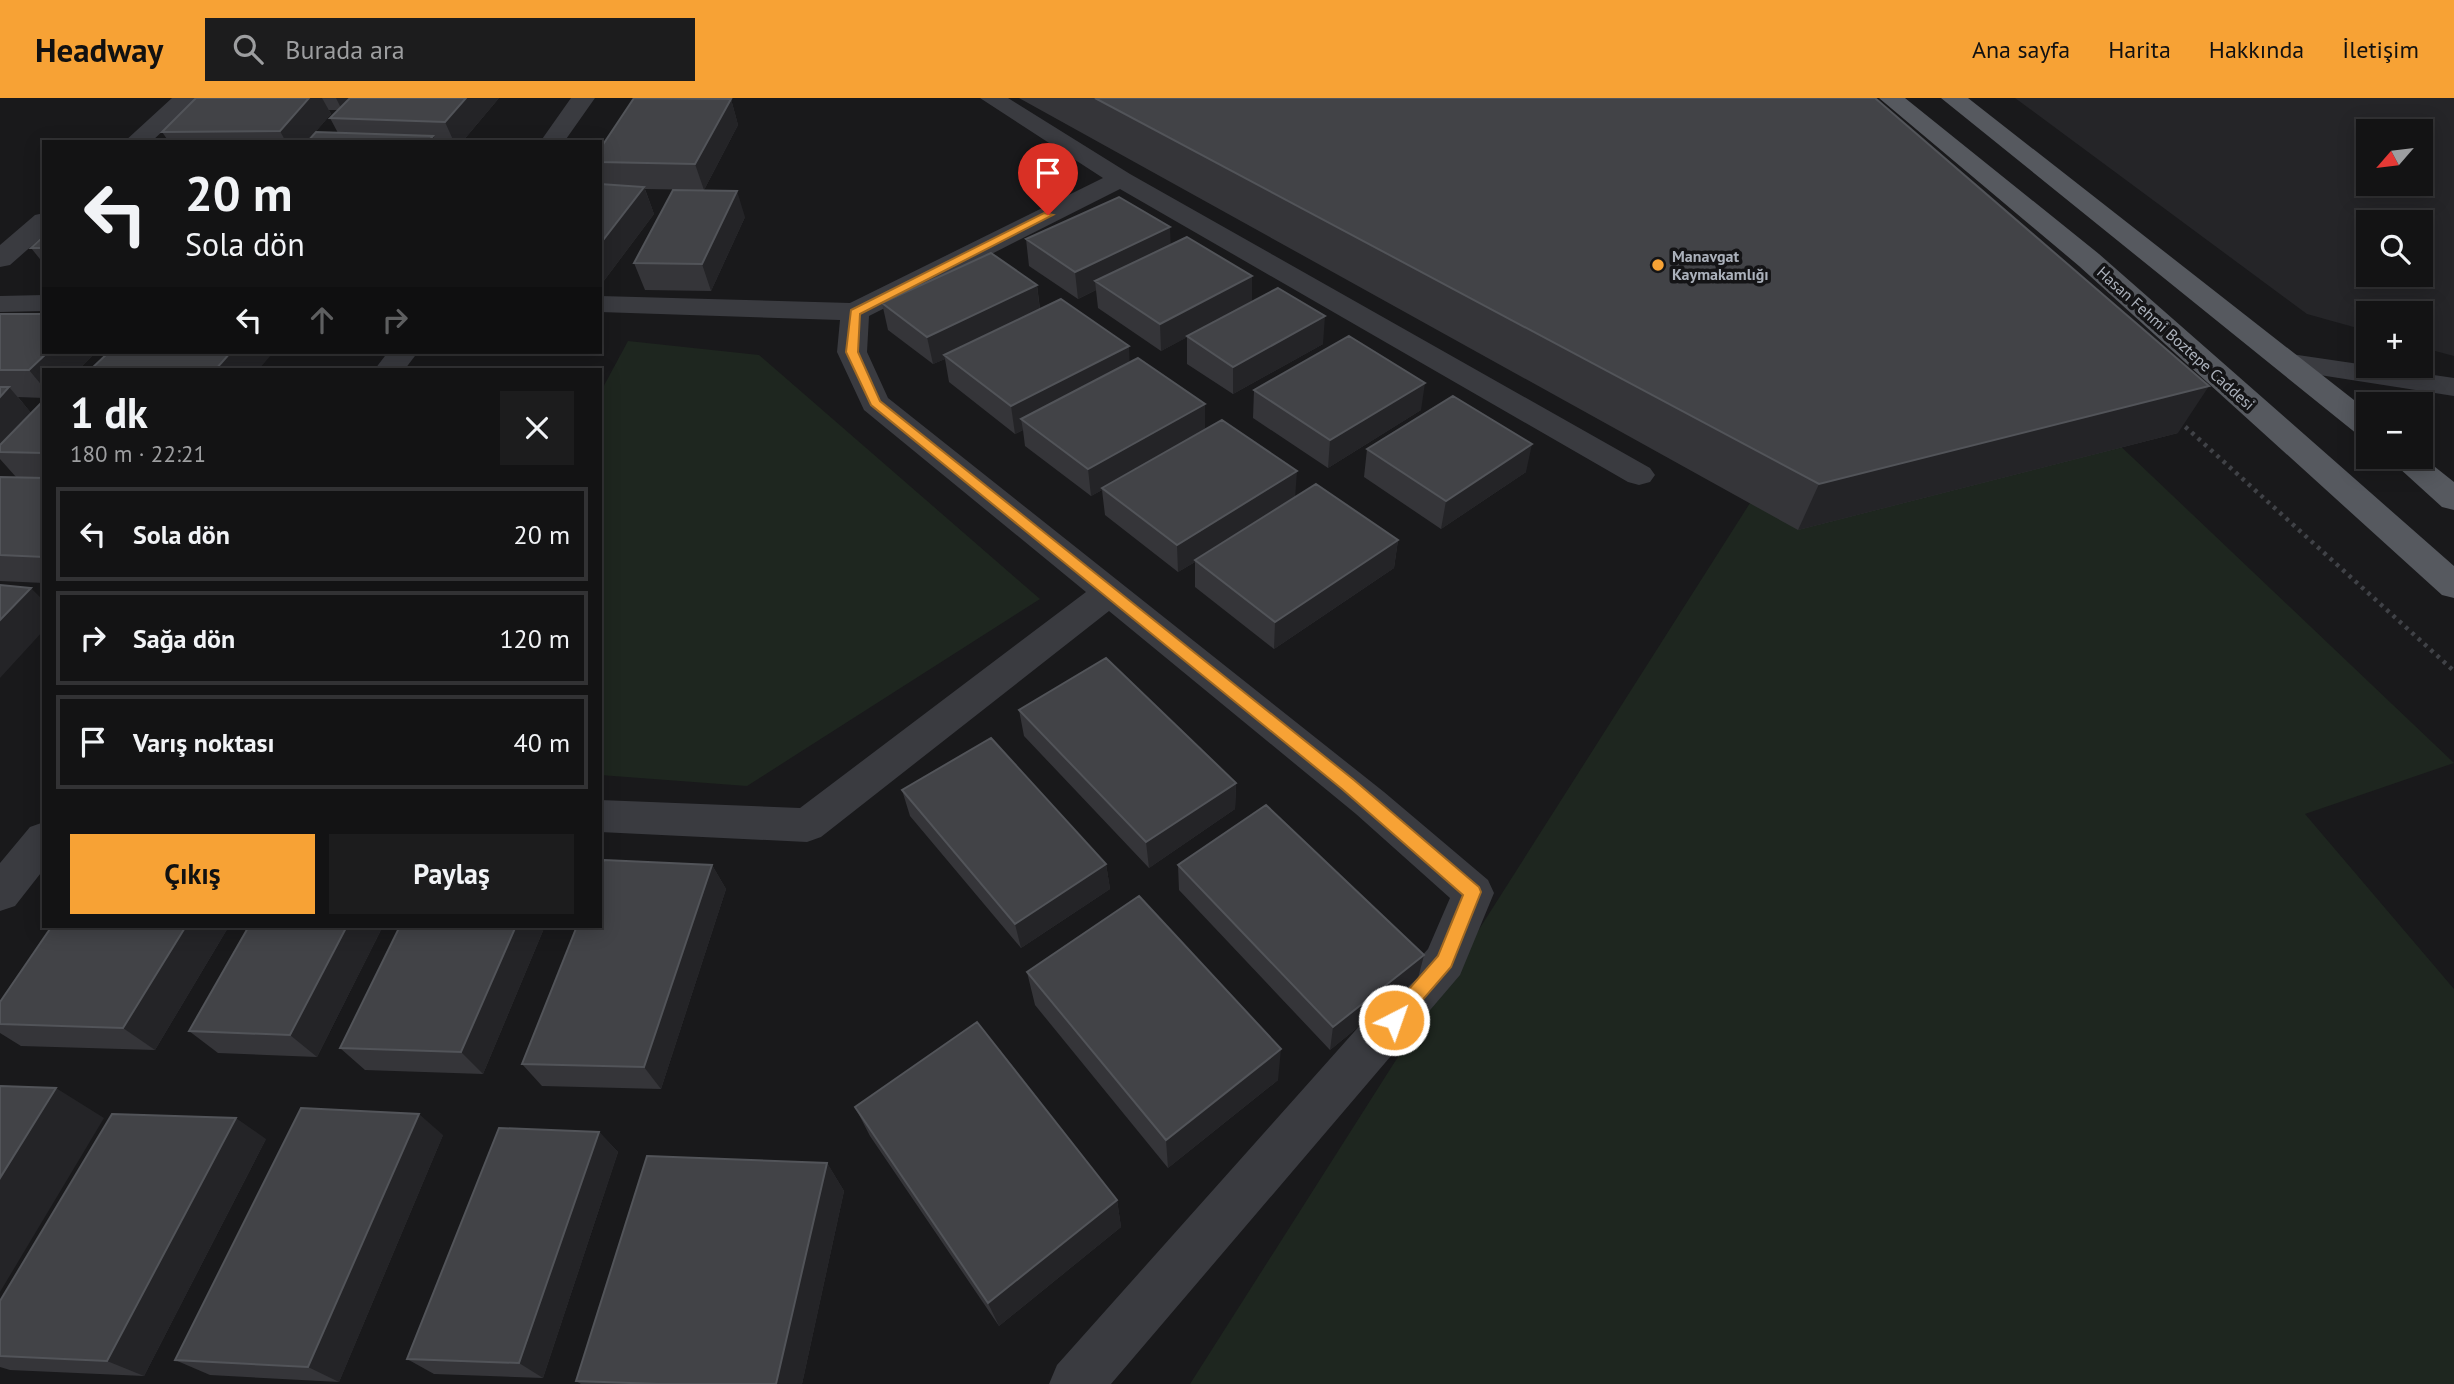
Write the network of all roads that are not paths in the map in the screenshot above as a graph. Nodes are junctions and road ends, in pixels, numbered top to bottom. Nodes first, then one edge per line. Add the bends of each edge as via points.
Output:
1 (186, 98) edge
2 (583, 98) edge
3 (992, 98) edge
4 (1891, 98) edge
5 (1953, 98) edge
6 (138, 140) edge
7 (553, 140) edge
8 (1121, 179) junction
9 (42, 223) edge
10 (0, 259) edge
11 (42, 303) edge
12 (0, 304) edge
13 (602, 304) edge
14 (855, 312) junction
15 (401, 354) edge
16 (2291, 363) junction
17 (391, 368) edge
18 (2454, 387) edge
19 (2356, 417) edge
20 (2418, 469) edge
21 (1639, 475) dead end
22 (2454, 499) edge
23 (2454, 586) edge
24 (1111, 592) junction
25 (602, 816) edge
26 (42, 841) edge
27 (0, 893) edge
28 (1076, 1384) edge

1 - 6 street
2 - 7 street
3 - 8 street
4 - 23 main road, Hasan Fehmi Boztepe Caddesi via 2089,260
5 - 16 main road
8 - 14 street
8 - 21 street
9 - 10 street
11 - 12 street
13 - 14 street
14 - 24 street via 852,352 875,403
15 - 17 street
16 - 18 street
16 - 19 main road
20 - 22 main road
24 - 25 street via 807,825
24 - 28 street via 1473,892 1445,961
26 - 27 street

